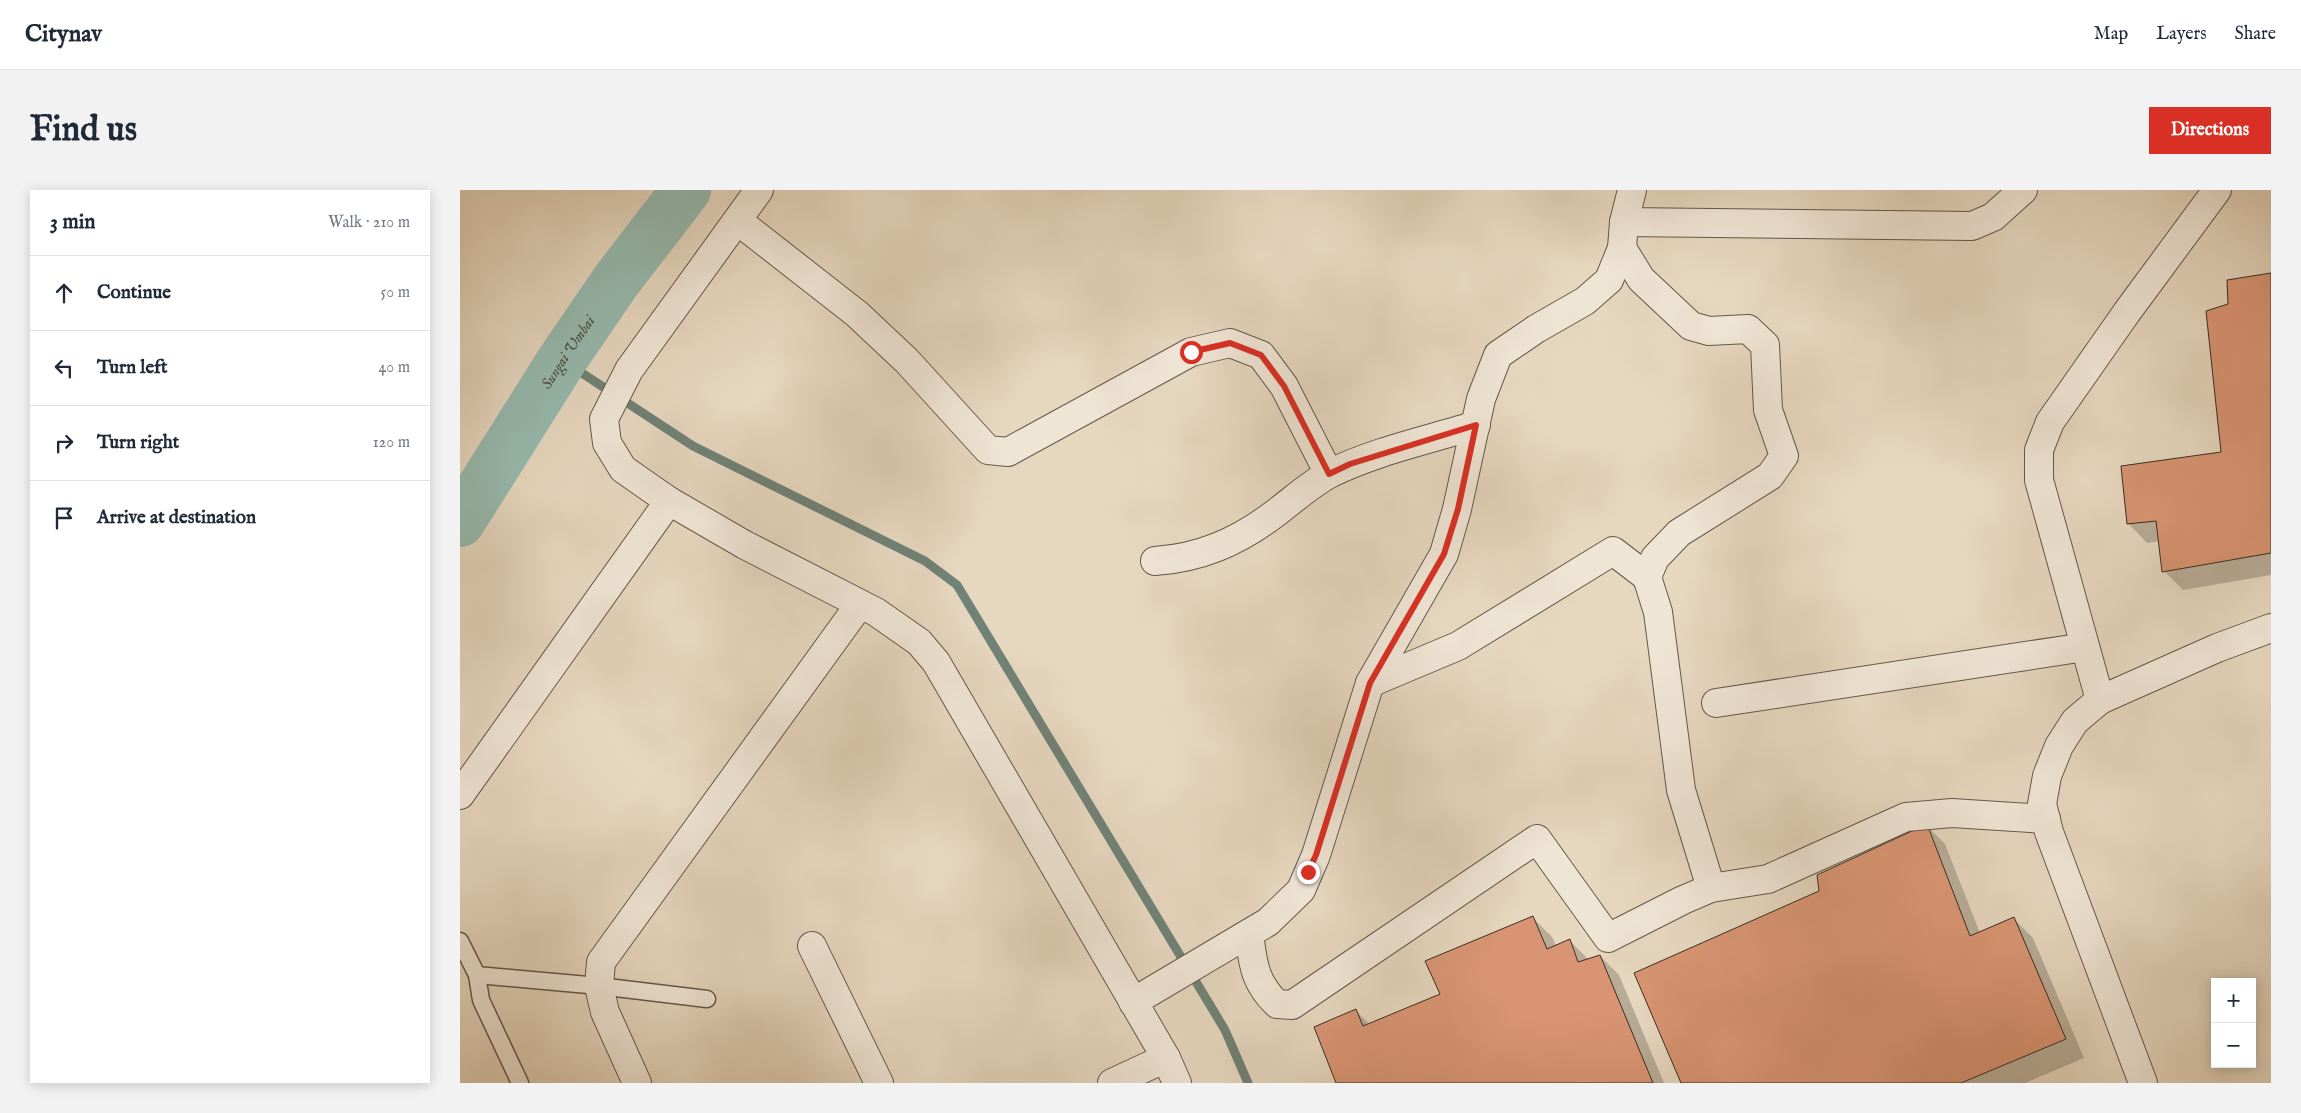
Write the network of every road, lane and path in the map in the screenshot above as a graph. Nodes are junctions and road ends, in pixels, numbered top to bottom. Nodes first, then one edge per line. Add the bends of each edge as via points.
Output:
1 (759, 190) edge
2 (1632, 190) edge
3 (2023, 190) edge
4 (2218, 190) edge
5 (738, 221) junction
6 (1623, 235) junction
7 (1476, 425) junction
8 (1329, 474) junction
9 (669, 501) junction
10 (1155, 561) dead end
11 (1647, 577) junction
12 (860, 604) junction
13 (2271, 628) edge
14 (2085, 647) junction
15 (1370, 683) junction
16 (2100, 700) junction
17 (1716, 704) dead end
18 (460, 796) edge
19 (2046, 820) junction
20 (1711, 888) junction
21 (1240, 939) junction
22 (460, 941) edge
23 (812, 946) dead end
24 (477, 975) junction
25 (599, 986) junction
26 (1142, 996) junction
27 (706, 999) dead end
28 (1166, 1058) junction
29 (520, 1083) edge
30 (637, 1083) edge
31 (879, 1083) edge
32 (1112, 1083) edge
33 (1177, 1083) edge
34 (2143, 1083) edge

1 - 5 street
2 - 6 street
3 - 6 street via 1993,217 1972,226
4 - 14 street via 2050,422 2039,450 2039,480
5 - 8 street via 857,314 907,361 988,450 1008,452 1191,352 1230,343 1261,355 1284,386
5 - 9 street via 628,370 604,419 607,443 623,469
6 - 7 street via 1609,280 1598,292 1536,328 1498,355 1481,399
6 - 11 street via 1641,279 1690,326 1709,332 1748,328 1765,345 1768,410 1784,456 1770,476 1679,533 1655,558
7 - 8 street via 1350,464
7 - 15 street via 1458,509 1444,554
8 - 10 street via 1272,516 1222,547 1179,560
9 - 12 street via 745,545
9 - 18 street
11 - 15 street via 1613,551 1458,646
11 - 20 street via 1658,612 1681,790
12 - 25 street via 601,962
12 - 26 street via 919,642 936,662
13 - 16 street via 2216,648
14 - 16 street
14 - 17 street
15 - 21 street via 1316,855 1301,890 1268,922
16 - 19 street via 2075,721 2059,746 2046,776 2042,804
19 - 20 street via 1952,813 1906,817 1768,879
19 - 34 street
20 - 21 street via 1608,938 1537,839 1292,1005 1277,1004 1263,991
21 - 26 street
22 - 24 lane
23 - 31 street
24 - 25 lane
24 - 29 lane via 481,1000
25 - 27 lane
25 - 30 street via 605,1012
26 - 28 street
28 - 32 street
28 - 33 street

